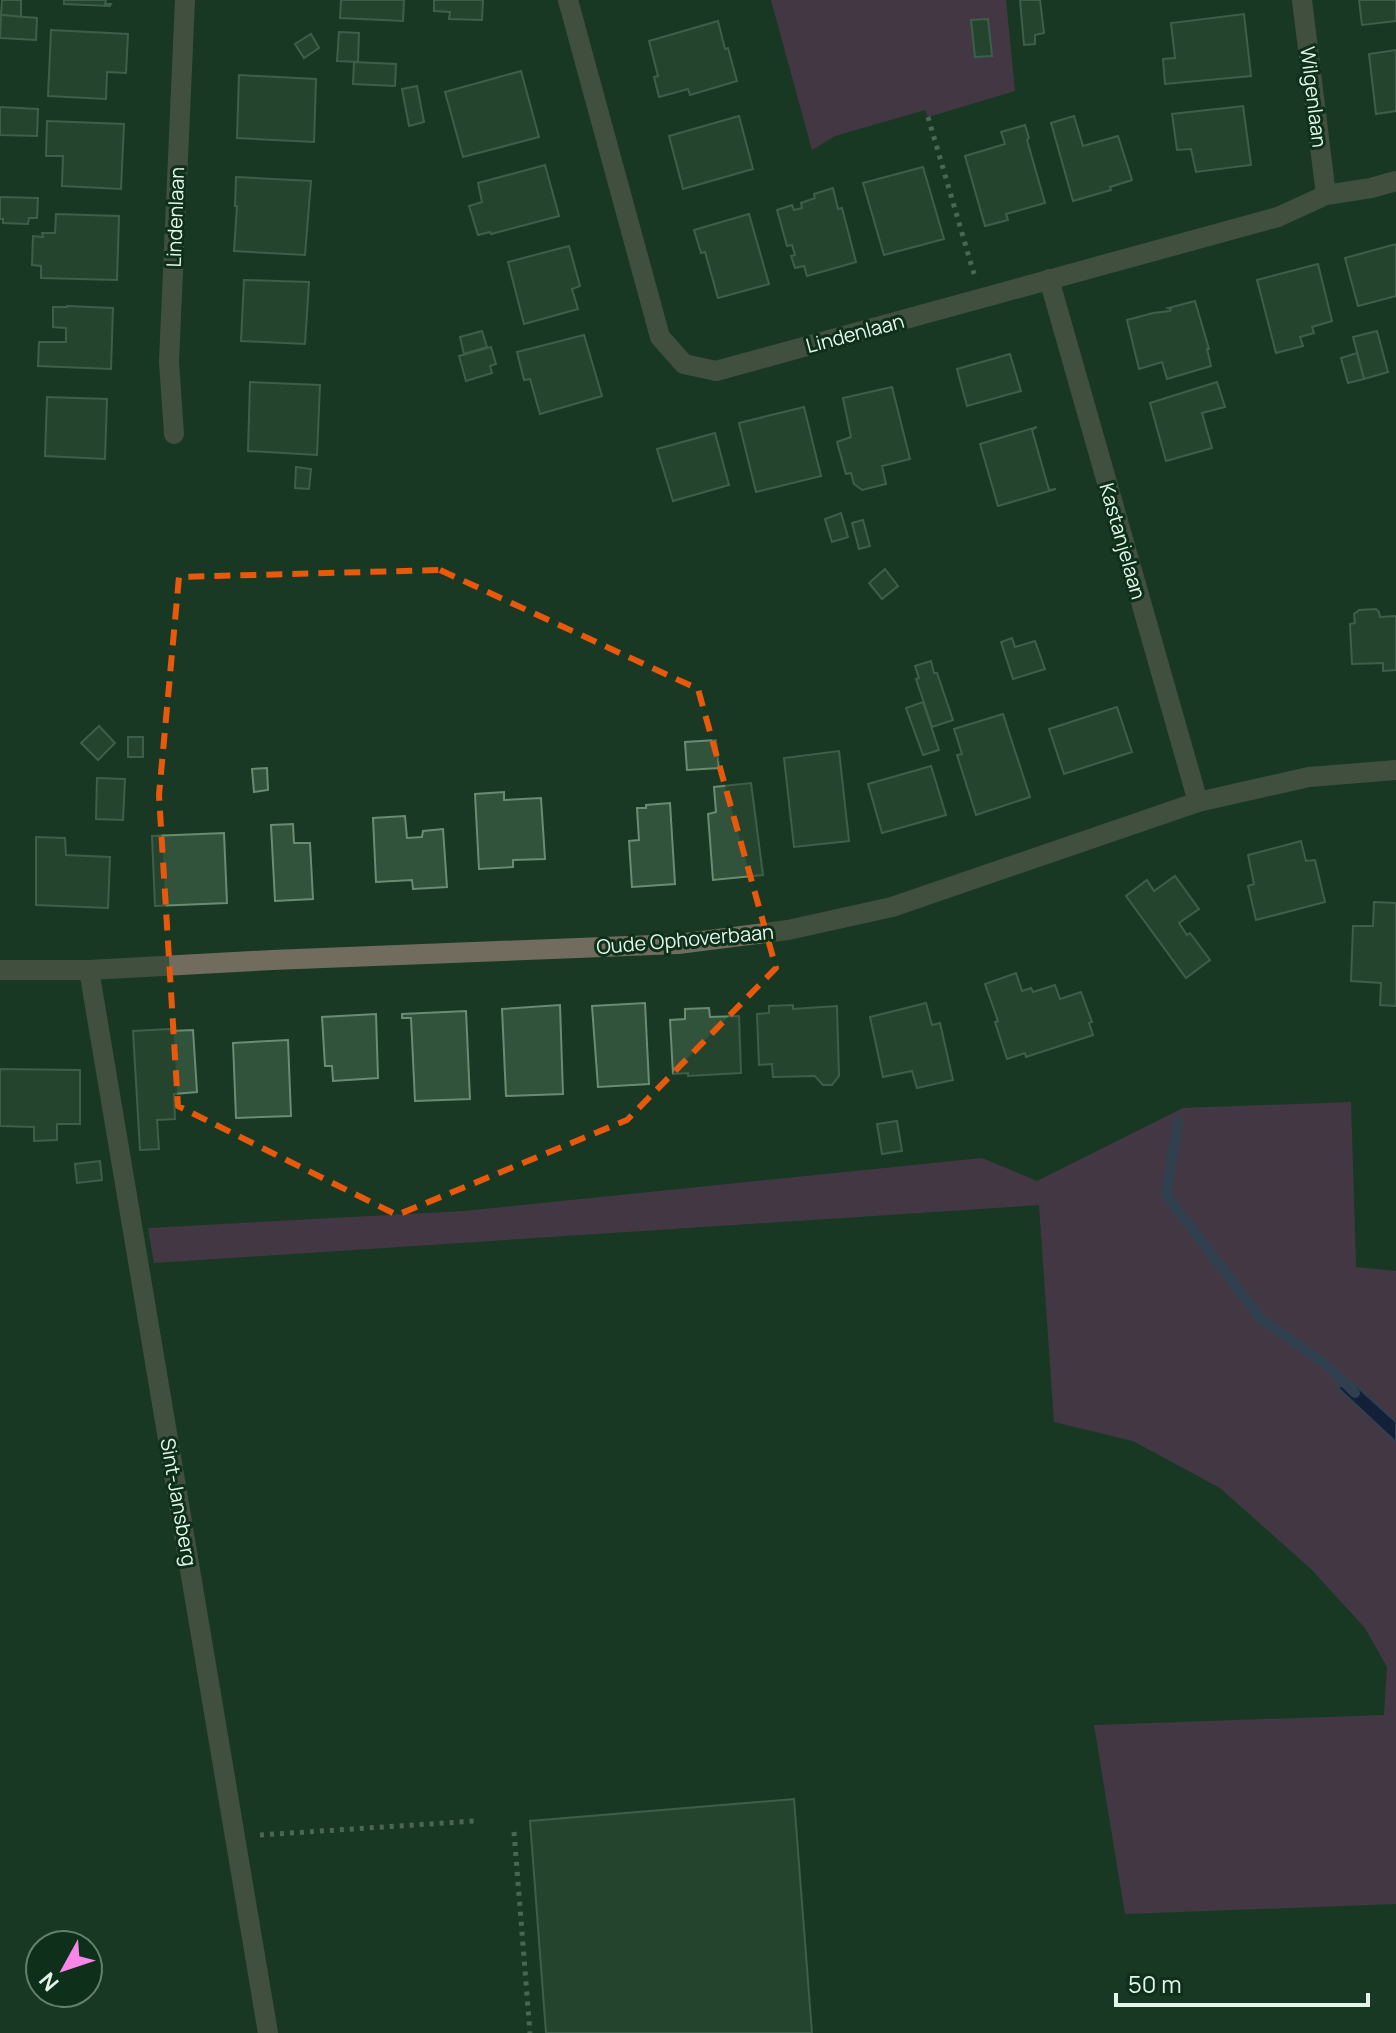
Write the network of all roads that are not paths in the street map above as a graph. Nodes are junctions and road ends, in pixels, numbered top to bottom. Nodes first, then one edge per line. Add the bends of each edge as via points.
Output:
1 (185, 0) edge
2 (568, 0) edge
3 (1302, 0) edge
4 (1396, 181) edge
5 (1326, 195) junction
6 (1049, 279) junction
7 (174, 434) dead end
8 (1396, 770) edge
9 (1198, 802) junction
10 (0, 970) edge
11 (89, 970) junction
12 (268, 2033) edge

1 - 7 street, Lindenlaan via 169,362
2 - 6 street, Lindenlaan via 660,337 684,364 716,371
3 - 5 street, Wilgenlaan
4 - 5 street, Lindenlaan
5 - 6 street, Lindenlaan via 1278,217
6 - 9 street, Kastanjelaan
8 - 9 street, Oude Ophoverbaan via 1309,777
9 - 11 street, Oude Ophoverbaan via 892,907 788,930 678,944
10 - 11 street, Oude Ophoverbaan
11 - 12 street, Sint-Jansberg

